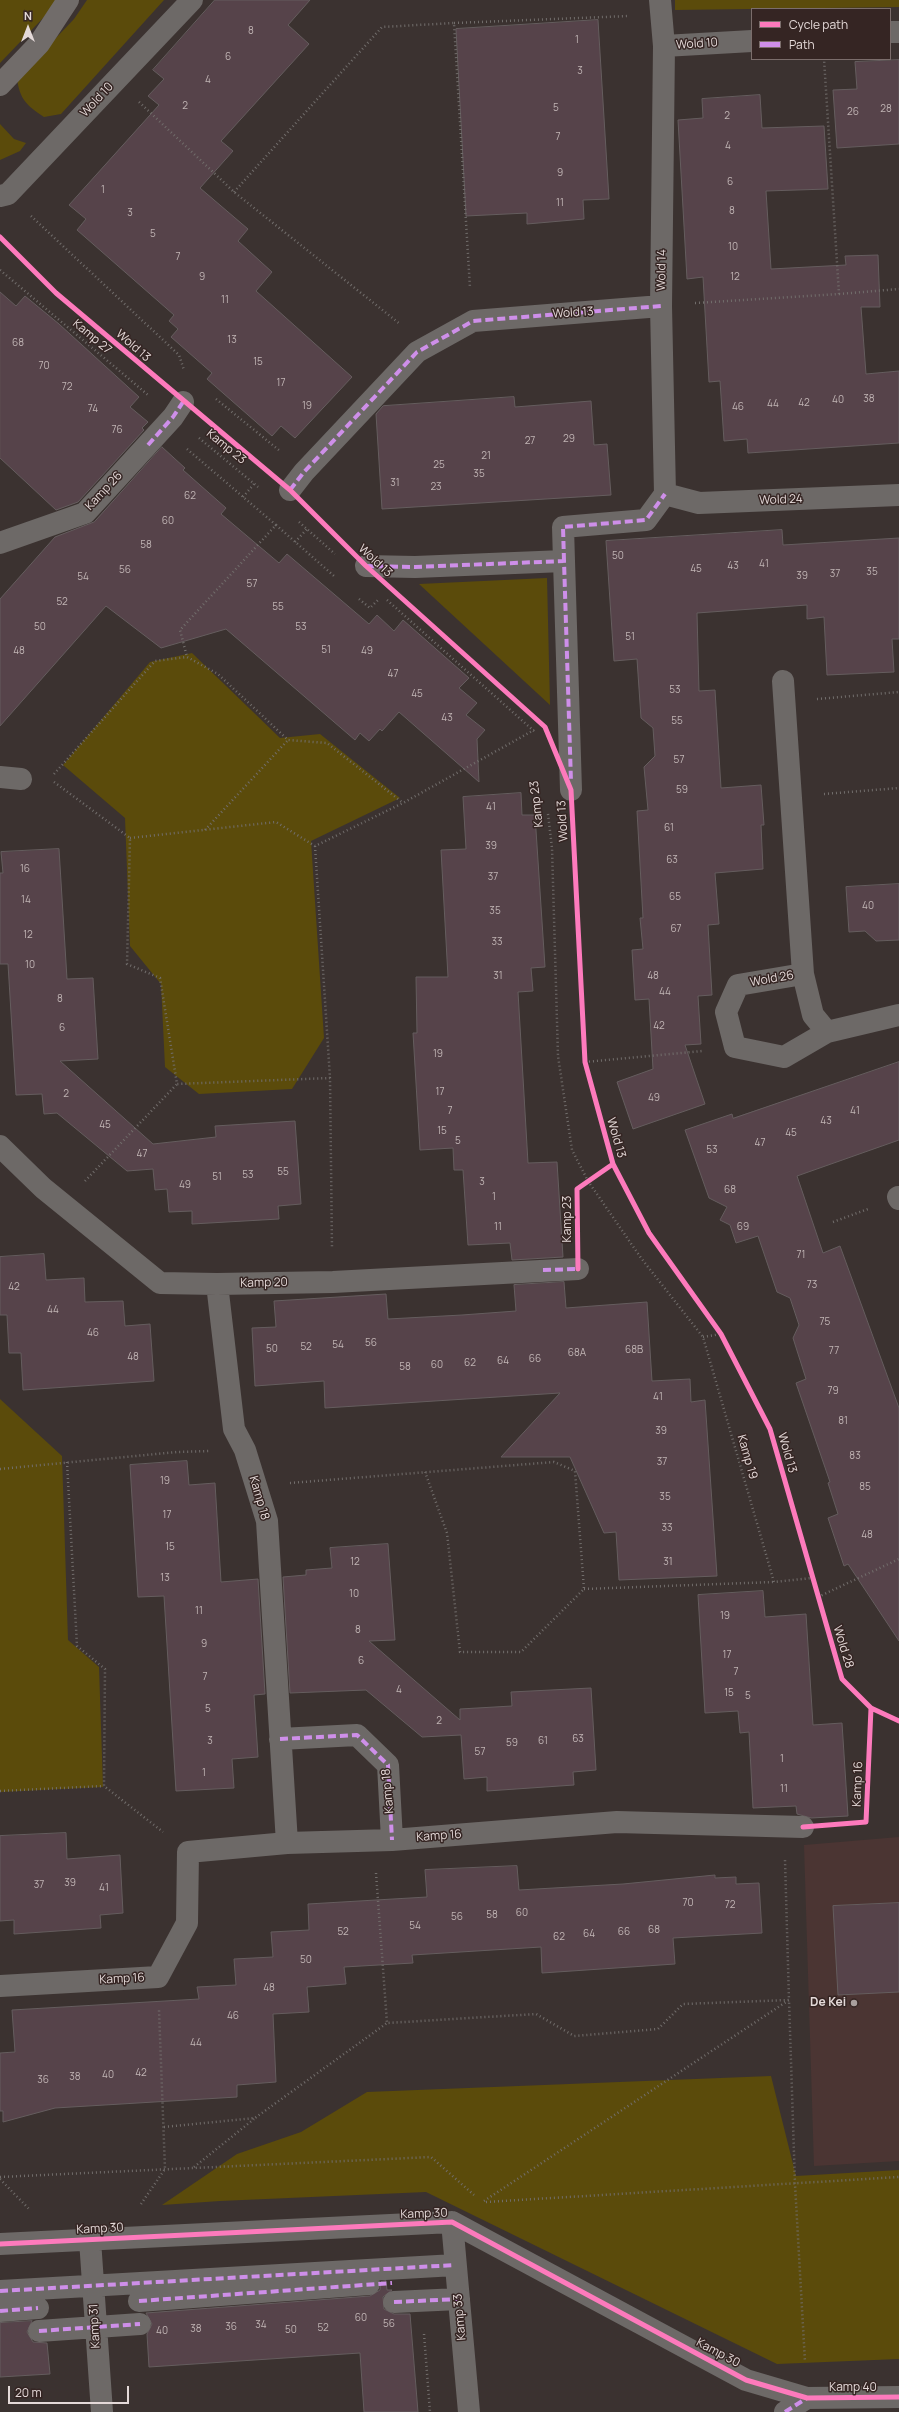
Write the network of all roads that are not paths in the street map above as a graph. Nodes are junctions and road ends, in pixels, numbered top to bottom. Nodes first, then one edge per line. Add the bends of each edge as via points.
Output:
1 (68, 0) edge
2 (192, 0) edge
3 (661, 7) edge
4 (751, 41) edge
5 (664, 46) junction
6 (0, 85) edge
7 (4, 195) edge
8 (661, 306) junction
9 (173, 416) road end
10 (290, 490) dead end
11 (665, 494) junction
12 (899, 495) edge
13 (0, 544) edge
14 (564, 561) junction
15 (366, 566) dead end
16 (783, 680) dead end
17 (0, 777) edge
18 (21, 779) dead end
19 (571, 790) dead end
20 (803, 974) junction
21 (899, 1015) edge
22 (827, 1032) junction
23 (0, 1146) edge
24 (578, 1269) dead end
25 (217, 1284) junction
26 (280, 1739) junction
27 (793, 1827) road end
28 (383, 1840) junction
29 (287, 1843) junction
30 (0, 1986) edge
31 (452, 2222) junction
32 (90, 2240) junction
33 (0, 2244) edge
34 (455, 2265) junction
35 (93, 2285) junction
36 (0, 2291) edge
37 (459, 2299) junction
38 (139, 2301) dead end
39 (38, 2308) dead end
40 (0, 2310) edge
41 (140, 2324) dead end
42 (95, 2327) junction
43 (39, 2331) dead end
44 (899, 2398) edge
45 (808, 2405) edge
46 (102, 2412) edge
47 (469, 2412) edge
48 (785, 2412) edge

1 - 6 street via 39,44
2 - 7 street, Wold 10
3 - 5 street, Wold 10
4 - 5 street, Wold 10
5 - 8 street, Wold 14
8 - 10 street, Wold 13 via 472,321 417,352
8 - 11 street, Wold 14
9 - 13 street, Kamp 26 via 86,513
11 - 12 street, Wold 24 via 699,503
11 - 14 street, Wold 13 via 646,520 563,527
14 - 15 street, Wold 13 via 415,567
14 - 19 street, Wold 13
16 - 20 street, Wold 26
17 - 18 street
20 - 22 street, Wold 26 via 813,1015
20 - 22 street, Wold 26 via 738,985 726,1012 735,1046 784,1057
21 - 22 street
23 - 25 street, Kamp 20 via 63,1204 160,1283
24 - 25 street, Kamp 20 via 333,1282
25 - 26 street, Kamp 18 via 234,1429 245,1450 267,1521
26 - 28 street, Kamp 18 via 357,1735 388,1765
26 - 29 street, Kamp 18
27 - 28 street, Kamp 16 via 617,1822
28 - 29 street, Kamp 16
29 - 30 street, Kamp 16 via 188,1852 187,1924 158,1977
31 - 32 street, Kamp 30
31 - 34 street, Kamp 33
31 - 45 street, Kamp 30 via 746,2380
32 - 33 street, Kamp 30
32 - 35 street, Kamp 31
34 - 35 street
34 - 37 street, Kamp 33
35 - 36 street
35 - 42 street, Kamp 31
37 - 38 street via 393,2292
37 - 47 street, Kamp 33
39 - 40 street
41 - 42 street
42 - 43 street
42 - 46 street, Kamp 31
44 - 45 street, Kamp 40
45 - 48 street

